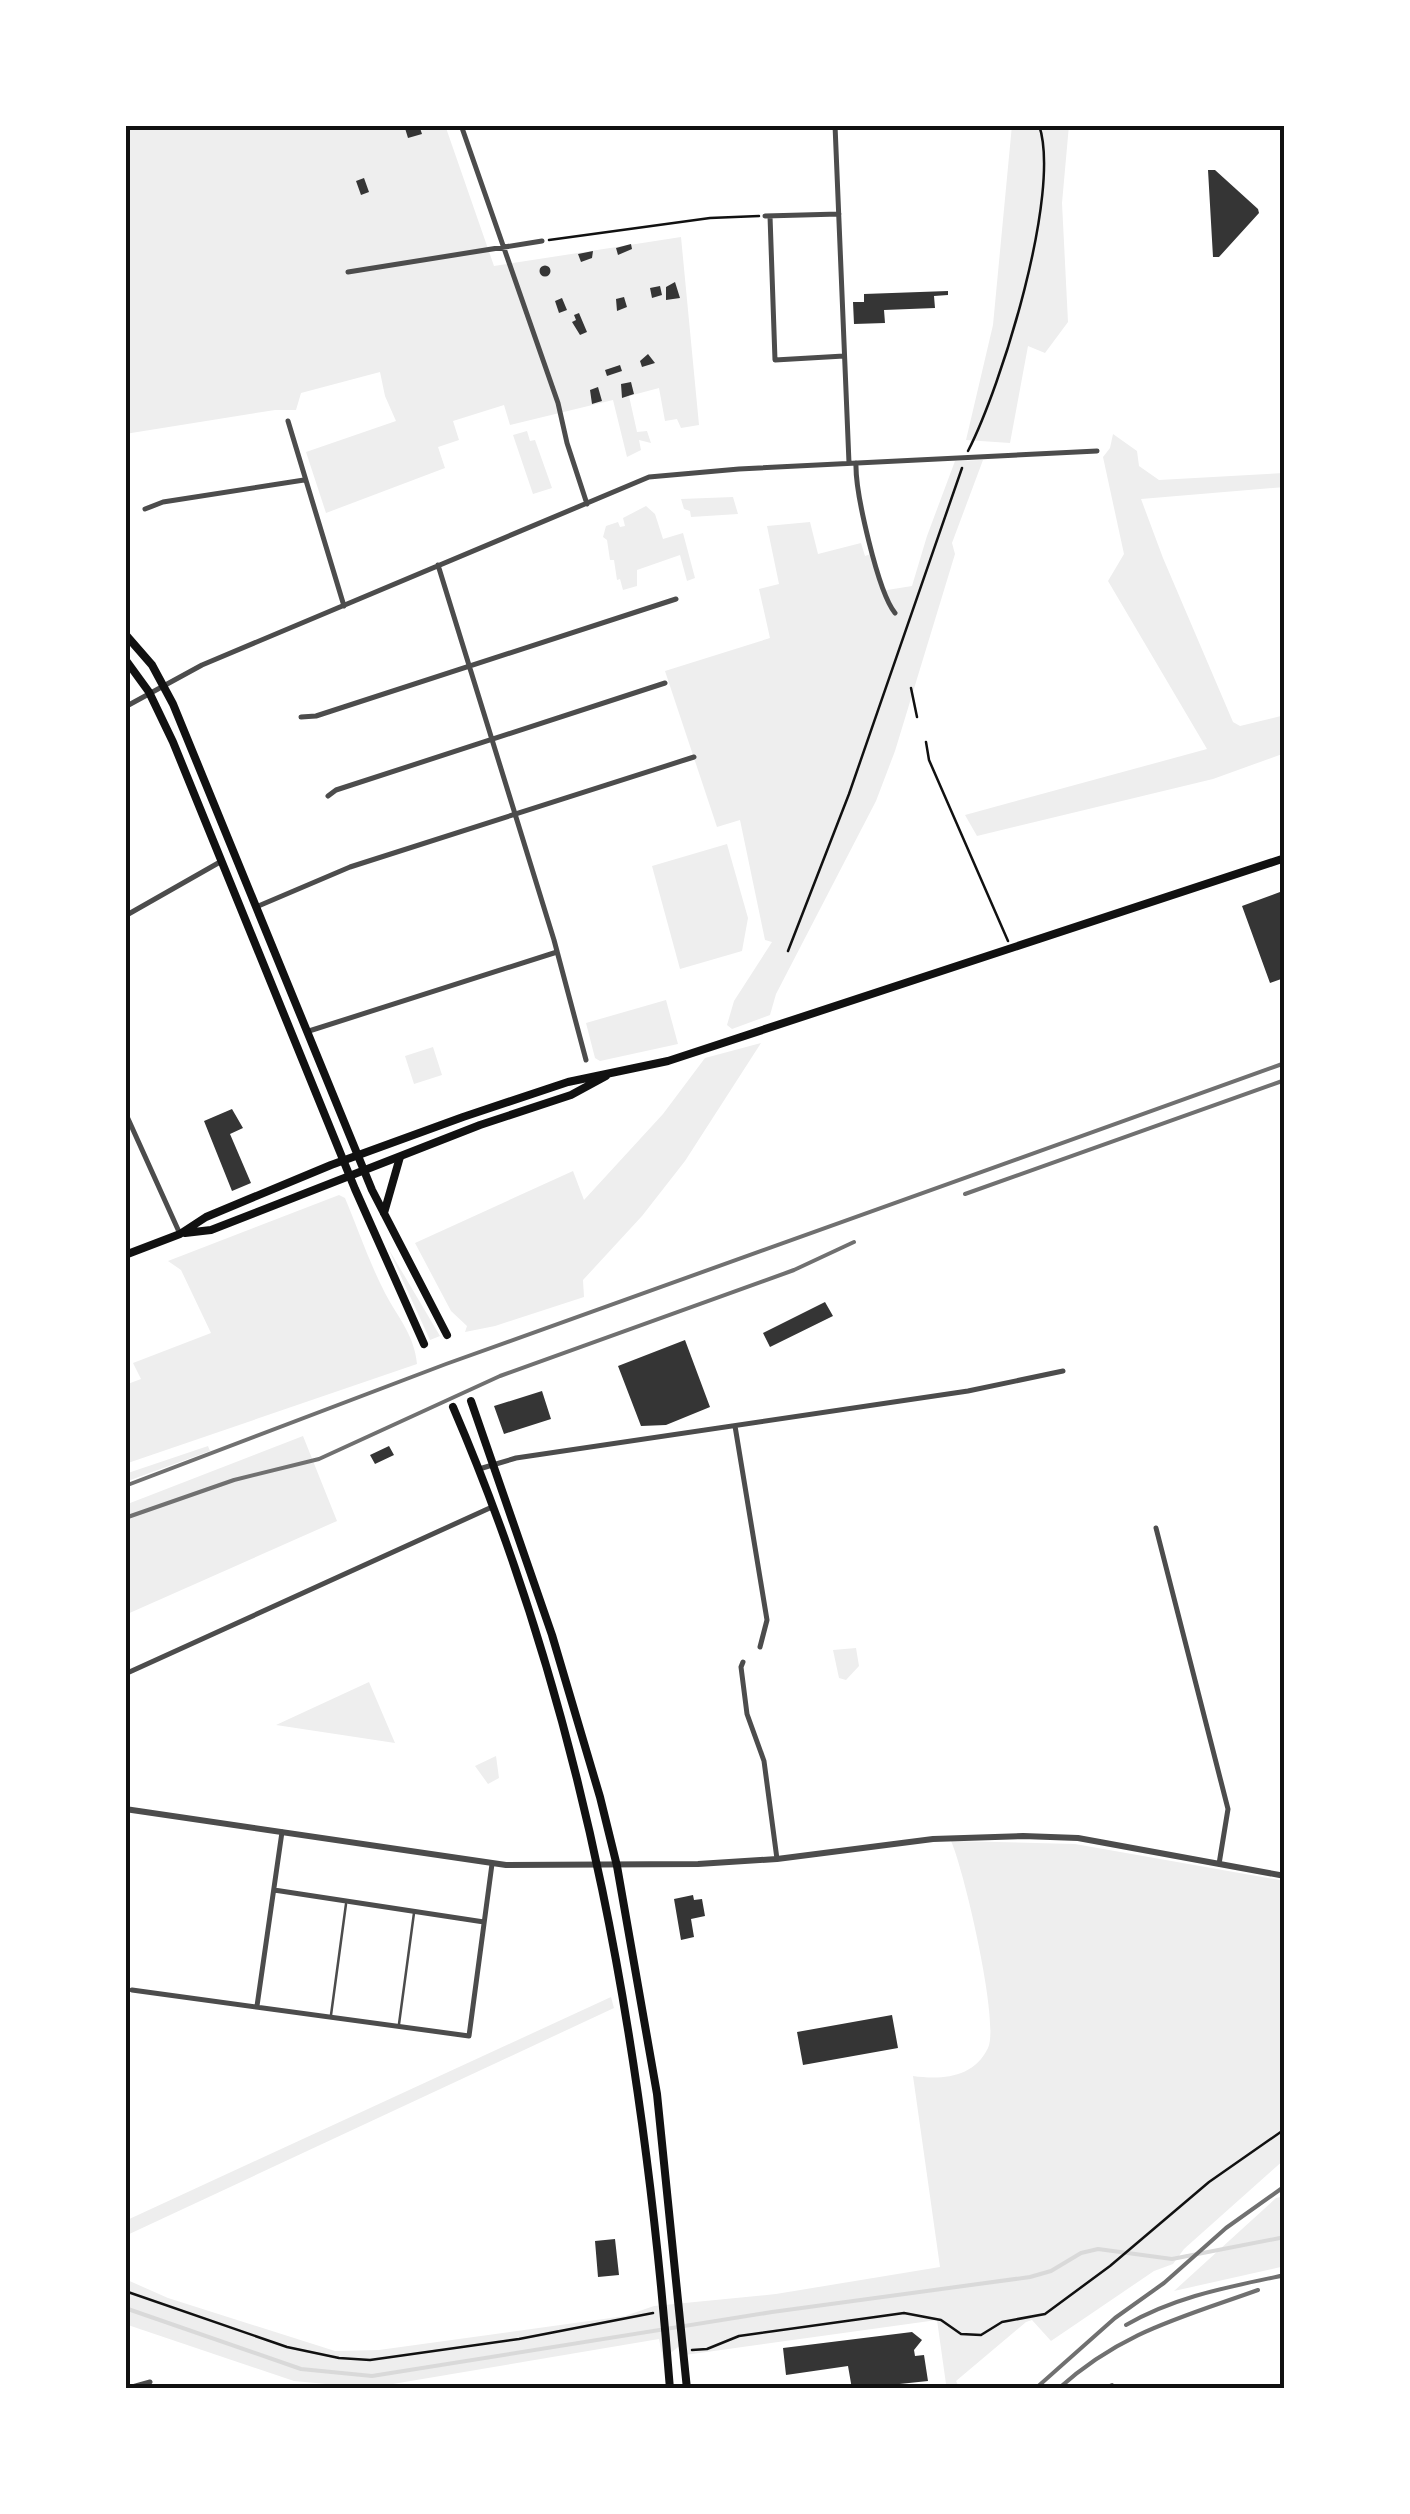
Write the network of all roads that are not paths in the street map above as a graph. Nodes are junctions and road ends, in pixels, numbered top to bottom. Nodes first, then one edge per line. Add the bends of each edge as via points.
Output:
1 (461, 125) edge
2 (836, 125) edge
3 (839, 214) junction
4 (542, 241) road end
5 (502, 248) junction
6 (348, 272) dead end
7 (844, 356) junction
8 (288, 421) dead end
9 (1097, 451) dead end
10 (852, 463) junction
11 (304, 480) junction
12 (587, 504) junction
13 (145, 509) dead end
14 (438, 566) junction
15 (676, 599) dead end
16 (344, 606) junction
17 (896, 613) dead end
18 (125, 634) edge
19 (125, 659) edge
20 (471, 664) junction
21 (664, 682) dead end
22 (164, 684) junction
23 (149, 692) junction
24 (125, 707) edge
25 (301, 717) dead end
26 (494, 738) junction
27 (694, 757) dead end
28 (328, 796) dead end
29 (516, 813) junction
30 (1285, 858) edge
31 (223, 861) junction
32 (256, 906) junction
33 (125, 916) edge
34 (557, 952) junction
35 (308, 1031) junction
36 (586, 1060) dead end
37 (606, 1076) junction
38 (125, 1112) edge
39 (359, 1155) junction
40 (400, 1157) junction
41 (344, 1160) junction
42 (365, 1171) junction
43 (350, 1176) junction
44 (384, 1213) junction
45 (180, 1234) junction
46 (125, 1255) edge
47 (447, 1335) dead end
48 (424, 1344) dead end
49 (1063, 1371) dead end
50 (471, 1400) dead end
51 (453, 1407) dead end
52 (735, 1426) junction
53 (493, 1464) junction
54 (479, 1470) junction
55 (492, 1507) junction
56 (1156, 1528) dead end
57 (760, 1647) dead end
58 (743, 1662) dead end
59 (125, 1674) edge
60 (125, 1809) edge
61 (282, 1832) junction
62 (777, 1859) junction
63 (492, 1864) junction
64 (1218, 1864) junction
65 (599, 1866) junction
66 (617, 1866) junction
67 (1285, 1876) edge
68 (274, 1890) junction
69 (346, 1902) junction
70 (414, 1912) junction
71 (484, 1922) junction
72 (132, 1990) dead end
73 (257, 2006) junction
74 (331, 2016) junction
75 (399, 2026) junction
76 (638, 2085) junction
77 (657, 2094) junction
78 (150, 2382) dead end
79 (125, 2389) edge
80 (670, 2389) edge
81 (687, 2389) edge

1 - 5 street
2 - 3 street
3 - 7 street
3 - 7 street via 768,216 775,360
4 - 5 street
5 - 6 street
5 - 12 street
7 - 10 street
8 - 11 street
9 - 10 street
10 - 12 street via 663,474
10 - 17 street via 884,592
11 - 13 street
11 - 16 street
12 - 14 street
14 - 16 street
14 - 20 street
15 - 20 street
16 - 22 street
18 - 22 main road
19 - 23 main road
20 - 25 street
20 - 26 street
21 - 26 street
22 - 23 street
22 - 32 main road
23 - 24 street
23 - 31 main road
26 - 28 street
26 - 29 street
27 - 29 street
29 - 32 street via 350,867
29 - 34 street
30 - 37 main road via 685,1056
31 - 33 street
31 - 41 main road
32 - 35 main road
34 - 35 street
34 - 36 street
35 - 39 main road
37 - 39 main road via 568,1082
37 - 40 main road via 583,1091
38 - 45 street
39 - 41 main road
39 - 42 main road
40 - 42 main road
40 - 44 main road
41 - 43 main road
41 - 45 main road via 206,1216
42 - 43 main road
42 - 44 main road
43 - 45 main road via 212,1230
43 - 48 main road
44 - 47 main road
45 - 46 main road
49 - 52 street
50 - 53 main road
51 - 54 main road
52 - 53 street
52 - 57 street via 767,1620
53 - 54 street
53 - 66 main road via 552,1635
54 - 55 main road
55 - 59 street
55 - 65 main road via 546,1656
56 - 64 street via 1228,1809
58 - 62 street
60 - 61 street
61 - 63 street
61 - 68 street
62 - 64 street via 933,1839 1023,1836 1078,1838
62 - 66 street
63 - 65 street
63 - 71 street
64 - 67 street
65 - 66 street
65 - 76 main road
66 - 77 main road
68 - 69 street
68 - 73 street
69 - 70 street
69 - 74 lane
70 - 71 street
70 - 75 lane
71 - 75 street via 469,2036
72 - 73 street
73 - 74 street
74 - 75 street
76 - 77 main road
76 - 80 main road
77 - 81 main road
78 - 79 street

